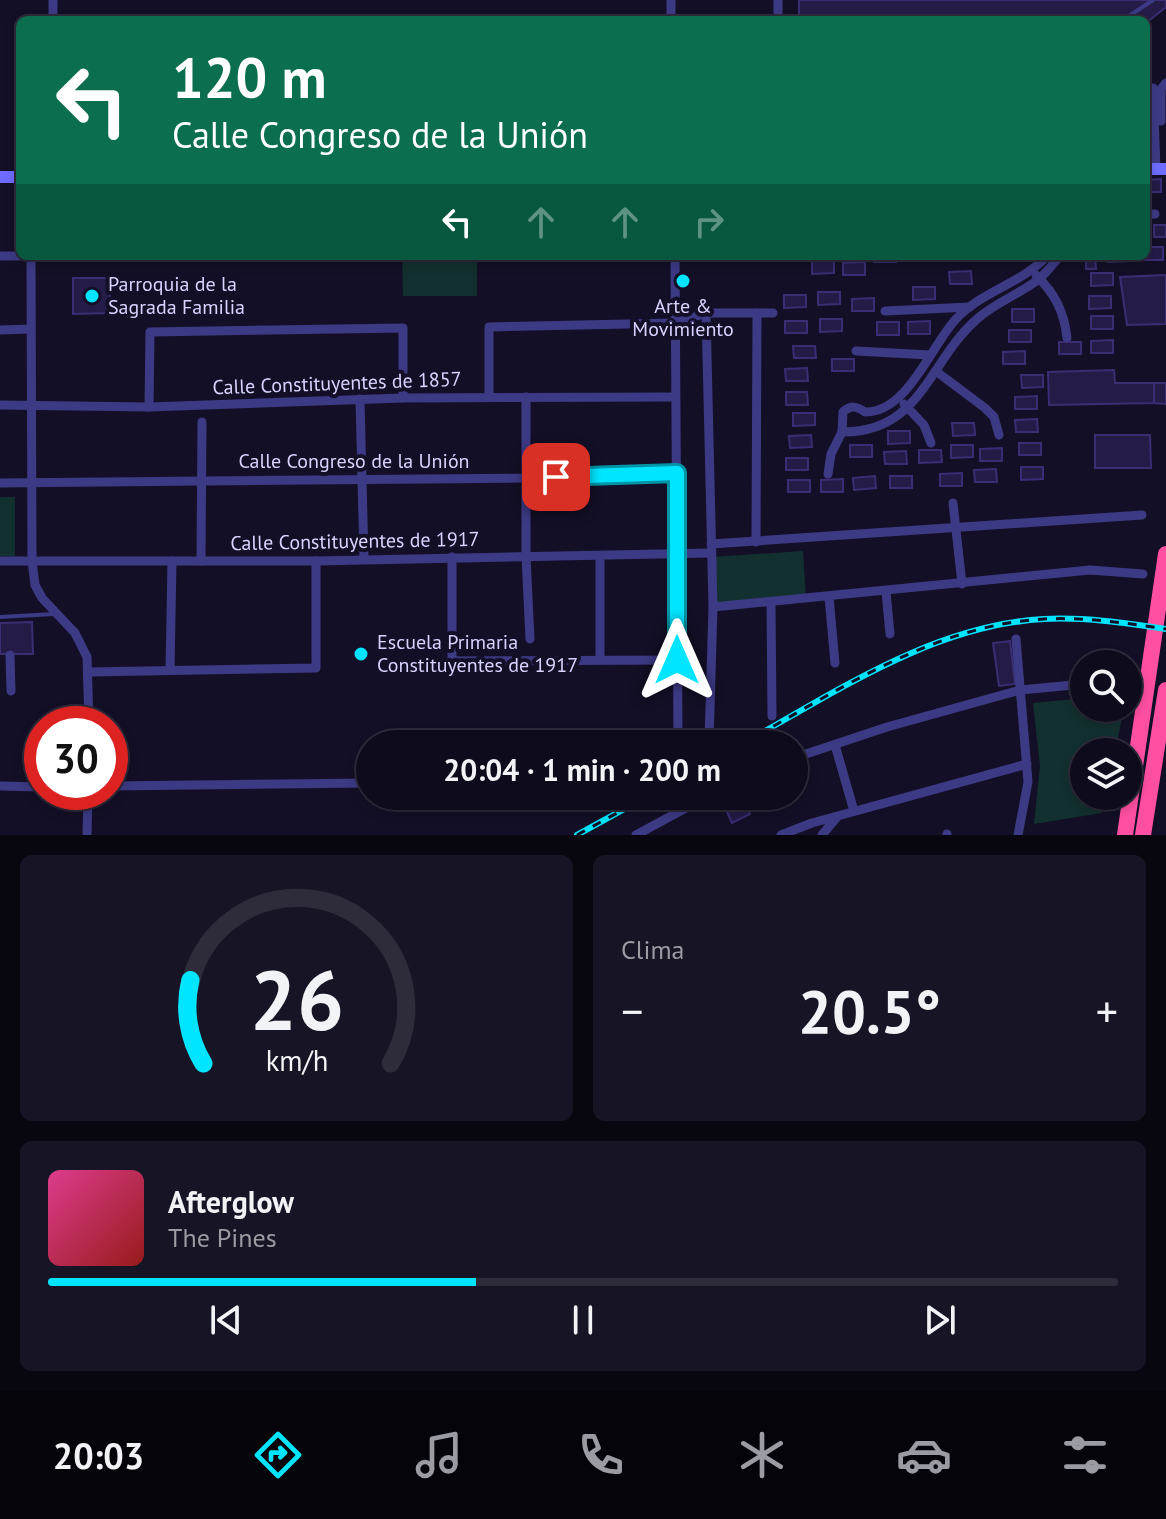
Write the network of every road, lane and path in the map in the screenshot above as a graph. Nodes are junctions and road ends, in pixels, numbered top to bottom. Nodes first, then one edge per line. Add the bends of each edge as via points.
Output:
1 (1153, 0) edge
2 (1129, 16) edge
3 (1166, 83) edge
4 (1150, 88) edge
5 (1156, 140) junction
6 (1156, 169) edge
7 (31, 260) edge
8 (675, 260) edge
9 (1045, 260) edge
10 (1055, 260) edge
11 (1036, 275) junction
12 (970, 307) junction
13 (885, 311) dead end
14 (706, 313) junction
15 (757, 313) junction
16 (773, 313) dead end
17 (675, 323) junction
18 (30, 329) junction
19 (0, 330) edge
20 (1067, 338) dead end
21 (856, 351) dead end
22 (930, 355) junction
23 (937, 372) junction
24 (489, 397) junction
25 (526, 397) junction
26 (675, 397) junction
27 (403, 398) junction
28 (898, 398) junction
29 (360, 399) junction
30 (30, 404) junction
31 (0, 405) edge
32 (149, 407) junction
33 (908, 408) junction
34 (202, 422) dead end
35 (842, 432) junction
36 (999, 435) dead end
37 (931, 443) dead end
38 (677, 473) junction
39 (828, 474) dead end
40 (526, 478) junction
41 (364, 479) junction
42 (201, 480) junction
43 (0, 483) edge
44 (32, 483) junction
45 (953, 503) dead end
46 (1142, 515) dead end
47 (955, 528) junction
48 (756, 542) junction
49 (711, 549) junction
50 (677, 554) junction
51 (1166, 554) edge
52 (600, 556) junction
53 (452, 557) junction
54 (526, 557) junction
55 (364, 559) junction
56 (0, 561) edge
57 (32, 561) junction
58 (172, 561) junction
59 (201, 561) junction
60 (316, 561) junction
61 (1143, 574) dead end
62 (962, 584) junction
63 (886, 592) junction
64 (829, 597) junction
65 (771, 602) junction
66 (713, 607) junction
67 (56, 614) junction
68 (0, 617) edge
69 (890, 634) dead end
70 (530, 639) dead end
71 (1016, 639) dead end
72 (10, 655) dead end
73 (600, 659) junction
74 (677, 660) junction
75 (835, 663) dead end
76 (5, 668) edge
77 (170, 670) junction
78 (89, 672) junction
79 (1070, 685) edge
80 (1020, 690) junction
81 (1166, 690) edge
82 (11, 691) dead end
83 (89, 706) edge
84 (772, 716) dead end
85 (675, 730) edge
86 (709, 730) edge
87 (835, 745) junction
88 (808, 754) edge
89 (1027, 764) junction
90 (356, 783) edge
91 (0, 786) edge
92 (128, 786) edge
93 (24, 787) edge
94 (88, 810) edge
95 (683, 810) edge
96 (854, 811) junction
97 (837, 817) junction
98 (641, 834) edge
99 (87, 835) edge
100 (781, 835) edge
101 (822, 835) edge
102 (1018, 835) edge
103 (1125, 835) edge
104 (1143, 835) edge

1 - 2 lane
3 - 5 street
4 - 5 street
5 - 6 street
7 - 18 street
8 - 17 street
9 - 11 street
10 - 11 street
11 - 12 street
11 - 20 street via 1064,314
11 - 23 street via 977,319
12 - 13 street
12 - 22 street
14 - 15 street
14 - 17 street
14 - 49 street
15 - 16 street
15 - 48 street
17 - 24 street via 489,327
17 - 26 street
18 - 19 street
18 - 30 street
21 - 22 street
22 - 28 street
23 - 33 street
23 - 36 street via 994,417
24 - 25 street, Calle Constituyentes de 1857
24 - 27 street, Calle Constituyentes de 1857
25 - 26 street, Calle Constituyentes de 1857
25 - 40 street
26 - 38 street
27 - 29 street, Calle Constituyentes de 1857
27 - 32 street via 403,328 150,332
28 - 33 street
28 - 35 street via 873,412 850,407 843,412
29 - 32 street, Calle Constituyentes de 1857
29 - 41 street
30 - 31 street, Calle Constituyentes de 1857
30 - 32 street, Calle Constituyentes de 1857
30 - 44 street
33 - 35 street via 877,428
33 - 37 street via 924,425
34 - 42 street
35 - 39 street
38 - 40 street, Calle Congreso de la Unión
38 - 50 street
40 - 41 street, Calle Congreso de la Unión
40 - 54 street
41 - 42 street, Calle Congreso de la Unión
41 - 55 street
42 - 44 street, Calle Congreso de la Unión
42 - 59 street
43 - 44 street, Calle Congreso de la Unión
44 - 57 street
45 - 47 street
46 - 47 street, Calle Constituyentes de 1917
47 - 48 street, Calle Constituyentes de 1917
47 - 62 street
48 - 49 street, Calle Constituyentes de 1917
49 - 50 street, Calle Constituyentes de 1917
49 - 66 street
50 - 52 street, Calle Constituyentes de 1917
50 - 74 street
51 - 103 highway
52 - 54 street, Calle Constituyentes de 1917
52 - 73 street
53 - 54 street, Calle Constituyentes de 1917
53 - 55 street, Calle Constituyentes de 1917
53 - 73 street via 452,661
54 - 70 street
55 - 60 street, Calle Constituyentes de 1917
56 - 57 street, Calle Constituyentes de 1917
57 - 58 street, Calle Constituyentes de 1917
57 - 67 street via 35,585
58 - 59 street, Calle Constituyentes de 1917
58 - 77 street
59 - 60 street, Calle Constituyentes de 1917
60 - 77 street via 316,667
61 - 62 street via 1090,570
62 - 63 street
63 - 64 street
63 - 69 street
64 - 65 street
64 - 75 street
65 - 66 street
65 - 84 street
66 - 86 street
67 - 68 lane
67 - 78 street via 82,644
71 - 80 street
72 - 76 street
73 - 74 street
74 - 85 street
76 - 82 street
77 - 78 street
78 - 83 street
79 - 80 street
80 - 87 street
80 - 89 street
81 - 104 highway
87 - 88 street
87 - 96 street
89 - 96 street
89 - 102 street
90 - 92 street
91 - 93 street
94 - 99 street
95 - 98 street
96 - 97 street
97 - 100 street
97 - 101 street

